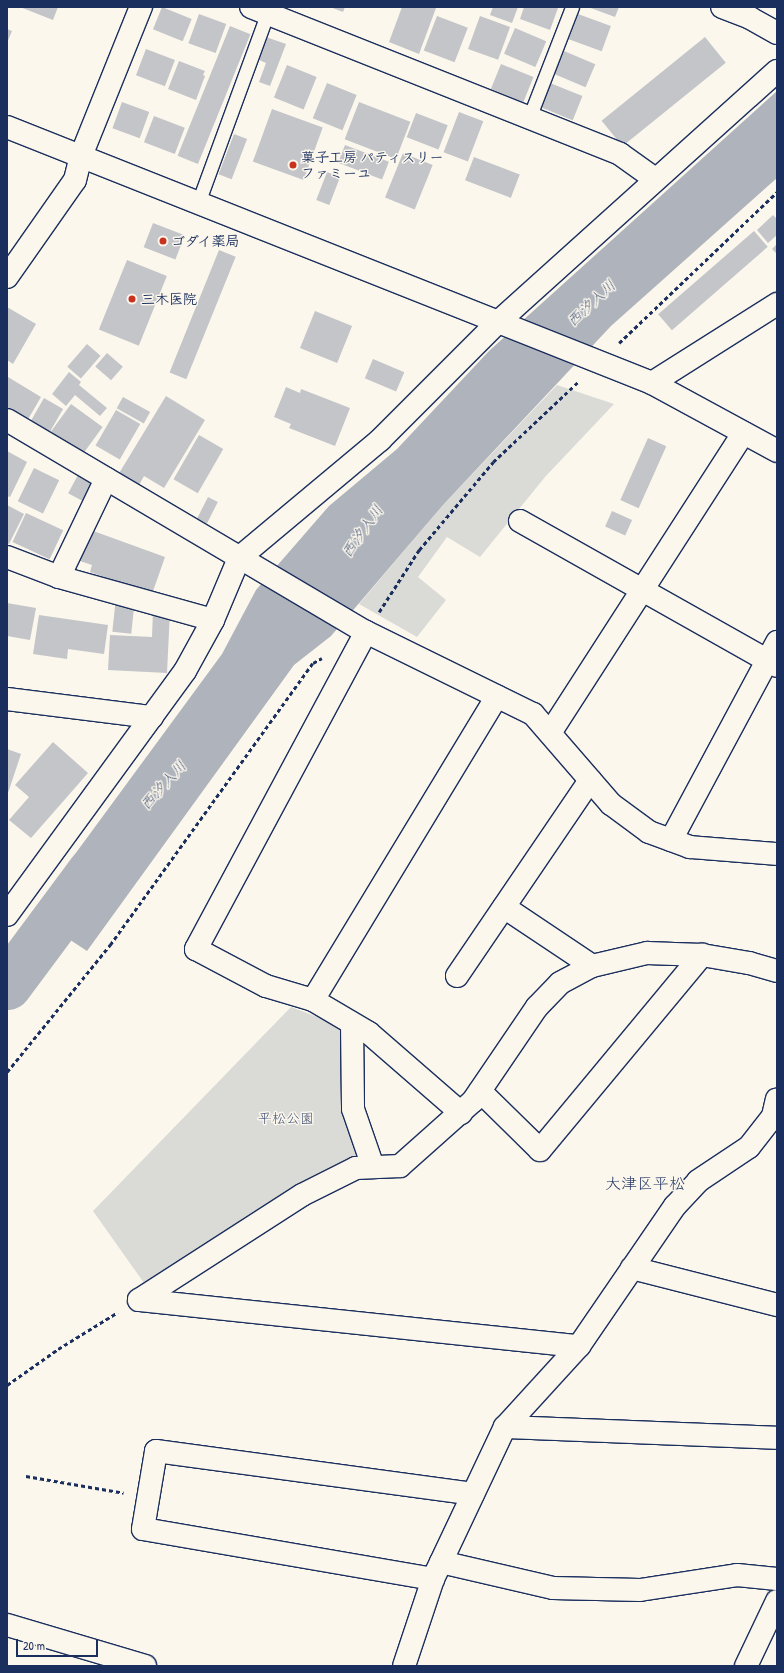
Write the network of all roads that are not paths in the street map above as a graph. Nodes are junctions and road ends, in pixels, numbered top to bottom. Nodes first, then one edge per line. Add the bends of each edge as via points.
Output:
1 (142, 7) edge
2 (572, 7) edge
3 (722, 7) edge
4 (259, 10) edge
5 (777, 33) edge
6 (777, 71) edge
7 (529, 118) junction
8 (7, 127) edge
9 (81, 156) junction
10 (655, 179) junction
11 (198, 203) junction
12 (7, 277) edge
13 (777, 304) edge
14 (497, 322) junction
15 (652, 383) junction
16 (7, 420) edge
17 (743, 433) junction
18 (777, 450) edge
19 (106, 479) junction
20 (520, 521) dead end
21 (7, 557) edge
22 (239, 558) junction
23 (59, 577) junction
24 (642, 590) junction
25 (213, 620) junction
26 (366, 632) junction
27 (774, 656) edge
28 (497, 696) junction
29 (7, 699) edge
30 (152, 716) junction
31 (550, 733) junction
32 (590, 780) junction
33 (671, 840) junction
34 (777, 854) edge
35 (504, 907) junction
36 (7, 915) edge
37 (702, 956) junction
38 (592, 966) junction
39 (777, 971) edge
40 (457, 976) dead end
41 (313, 1000) junction
42 (352, 1024) junction
43 (480, 1091) junction
44 (777, 1099) edge
45 (461, 1113) junction
46 (372, 1167) junction
47 (632, 1268) junction
48 (777, 1305) edge
49 (579, 1346) junction
50 (505, 1427) junction
51 (777, 1438) edge
52 (473, 1494) junction
53 (437, 1570) junction
54 (777, 1579) edge
55 (777, 1601) edge
56 (7, 1625) edge
57 (145, 1666) edge
58 (404, 1666) edge
59 (746, 1666) edge

1 - 9 street
2 - 7 lane
3 - 5 street via 750,18
4 - 7 street
4 - 11 lane
6 - 10 street
7 - 10 street via 620,154
8 - 9 street
9 - 11 street
9 - 12 street via 75,180
10 - 14 street
11 - 14 street
13 - 15 street
14 - 15 street
14 - 22 street via 380,440
15 - 17 street
16 - 19 street
17 - 18 street
17 - 24 street
19 - 22 street
19 - 23 street
20 - 24 street
21 - 23 street
22 - 25 street
22 - 26 street
23 - 25 street
24 - 27 street
24 - 31 street
25 - 30 street via 185,671
26 - 28 street
26 - 41 street via 196,949 266,986
27 - 33 street
28 - 31 street via 533,714
28 - 41 street
29 - 30 street
30 - 36 street
31 - 32 street
32 - 33 street via 611,804 649,832
32 - 35 street
33 - 34 street via 690,847
35 - 38 street
35 - 40 street
37 - 38 street via 647,953
37 - 39 street
37 - 43 street via 540,1150
38 - 43 street via 560,983 538,1007
41 - 42 street
42 - 45 street via 369,1033
42 - 46 street via 353,1109
43 - 45 street
44 - 47 street via 773,1116 749,1147 698,1181 675,1206
45 - 46 street via 400,1166
46 - 49 street via 356,1168 302,1195 139,1300
47 - 48 street
47 - 49 street
49 - 50 street
50 - 51 street
50 - 52 street
52 - 53 street
52 - 53 street via 156,1451 143,1529
53 - 54 street via 553,1588 640,1590 737,1575
53 - 58 street
55 - 59 street
56 - 57 street

